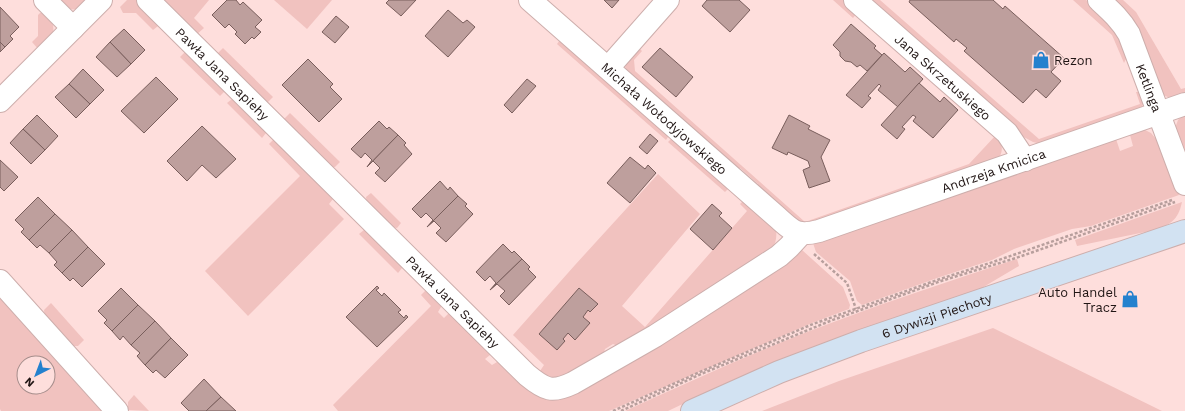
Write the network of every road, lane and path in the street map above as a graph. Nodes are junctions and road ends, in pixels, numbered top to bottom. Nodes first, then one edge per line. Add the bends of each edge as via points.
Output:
1 (45, 0) edge
2 (101, 0) edge
3 (148, 0) edge
4 (530, 0) edge
5 (668, 0) edge
6 (855, 0) edge
7 (1099, 0) edge
8 (73, 28) junction
9 (608, 68) junction
10 (0, 101) edge
11 (1185, 104) edge
12 (1159, 114) junction
13 (1025, 160) junction
14 (1182, 194) edge
15 (1185, 231) edge
16 (801, 234) junction
17 (0, 281) edge
18 (857, 310) junction
19 (117, 411) edge
20 (613, 411) edge
21 (621, 411) edge
22 (692, 411) edge

1 - 8 street
2 - 8 street
3 - 16 street, Pawła Jana Sapiehy via 521,370 538,384 549,389 573,383 655,336 779,256
4 - 9 street, Michała Wołodyjowskiego
5 - 9 street
6 - 13 street, Jana Skrzetuskiego via 1007,133
7 - 12 street, Ketlinga via 1116,14 1129,34
8 - 10 street
9 - 16 street, Michała Wołodyjowskiego via 785,224
11 - 12 street, Andrzeja Kmicica
12 - 13 street, Andrzeja Kmicica
12 - 14 street, Ketlinga
13 - 16 street, Andrzeja Kmicica via 819,231
14 - 18 path
15 - 22 street, 6 Dywizji Piechoty via 862,341 780,372
16 - 18 path via 806,247 847,283
17 - 19 street
18 - 20 path via 813,324
18 - 21 path

